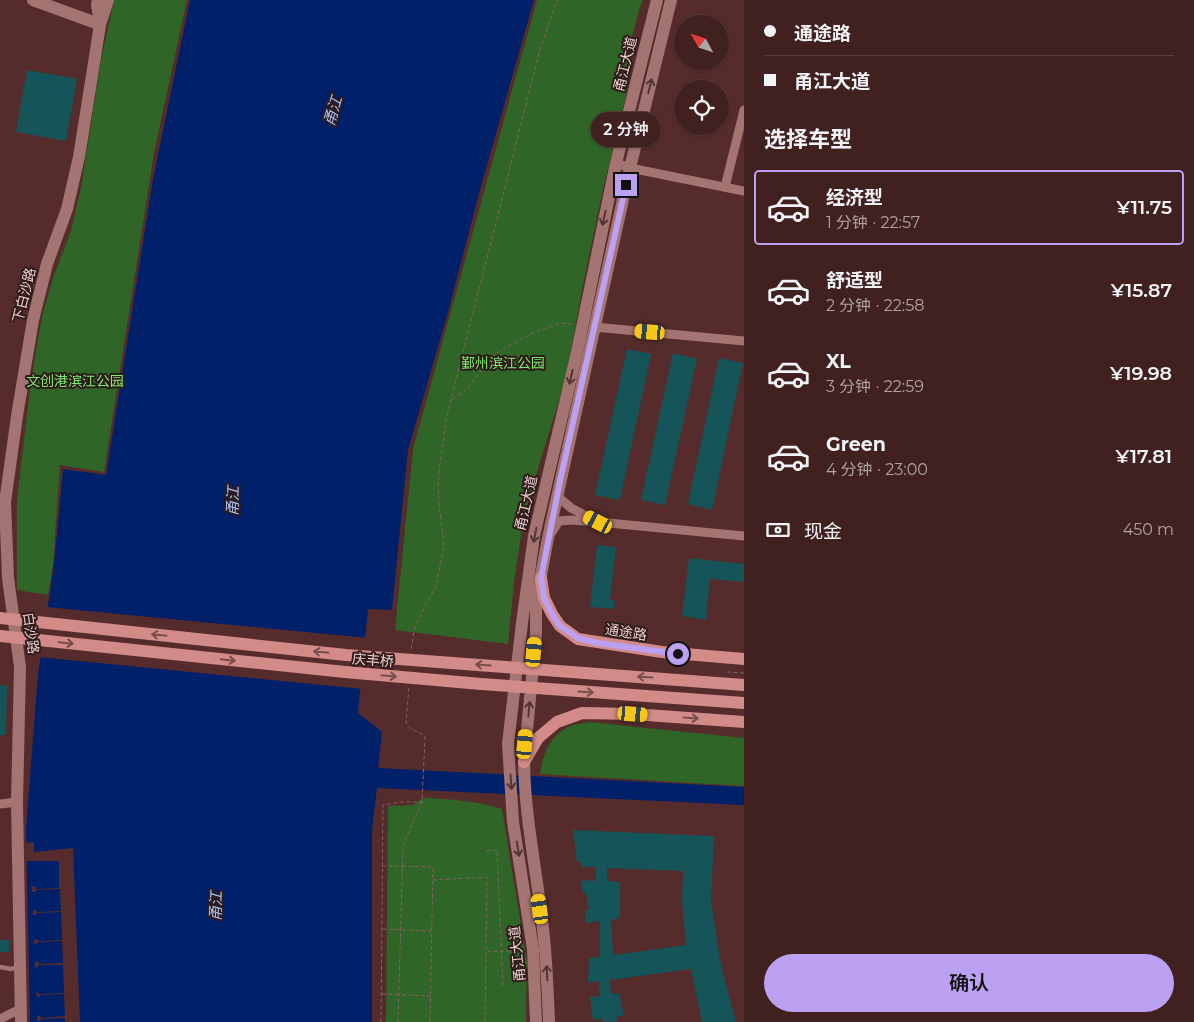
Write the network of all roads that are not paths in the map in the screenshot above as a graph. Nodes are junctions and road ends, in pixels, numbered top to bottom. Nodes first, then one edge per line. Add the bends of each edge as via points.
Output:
1 (34, 0) edge
2 (98, 0) edge
3 (108, 0) edge
4 (657, 0) edge
5 (671, 0) edge
6 (98, 24) junction
7 (744, 110) edge
8 (616, 163) junction
9 (630, 168) junction
10 (726, 187) junction
11 (744, 191) edge
12 (588, 326) junction
13 (744, 341) edge
14 (557, 496) junction
15 (598, 522) junction
16 (744, 536) edge
17 (548, 538) junction
18 (8, 578) joint
19 (541, 578) junction
20 (0, 618) edge
21 (0, 631) edge
22 (0, 636) edge
23 (18, 652) junction
24 (744, 660) edge
25 (744, 684) edge
26 (744, 703) edge
27 (744, 722) edge
28 (524, 768) junction
29 (17, 802) junction
30 (0, 804) edge
31 (0, 967) edge
32 (20, 967) junction
33 (20, 1009) junction
34 (0, 1019) edge
35 (21, 1022) edge
36 (536, 1022) edge
37 (549, 1022) edge

1 - 6 main road
2 - 6 main road
3 - 6 main road
4 - 8 main road, 甬江大道
9 -> 5 main road, 甬江大道
6 - 18 main road, 下白沙路 via 79,158 67,209 47,264 25,362 5,502
7 - 10 street
8 - 9 street
8 -> 12 main road, 甬江大道
9 - 10 street
9 - 12 main road, 甬江大道
10 - 11 street
12 - 13 street
12 - 14 main road, 甬江大道
12 -> 36 main road, 甬江大道 via 577,352 534,536 509,734 513,822 533,949
14 - 15 street via 571,508
14 - 17 main road, 甬江大道
15 - 16 street
15 - 17 street via 559,521
17 - 19 main road, 甬江大道
18 - 23 main road, 白沙路
19 - 24 main road, 通途路 via 544,598 552,614 560,626 578,638 662,652
28 -> 19 main road, 甬江大道 via 536,602
25 -> 20 main road, 庆丰桥 via 346,655
21 - 23 street via 14,642
22 -> 26 main road, 庆丰桥 via 345,672
23 - 29 main road, 白沙路
28 -> 27 main road via 538,738 557,722 582,713
37 -> 28 main road, 甬江大道 via 545,948
29 - 30 street
29 - 32 main road, 白沙路
31 - 32 lane
32 - 33 main road, 白沙路
33 - 34 street
33 - 35 main road, 白沙路

